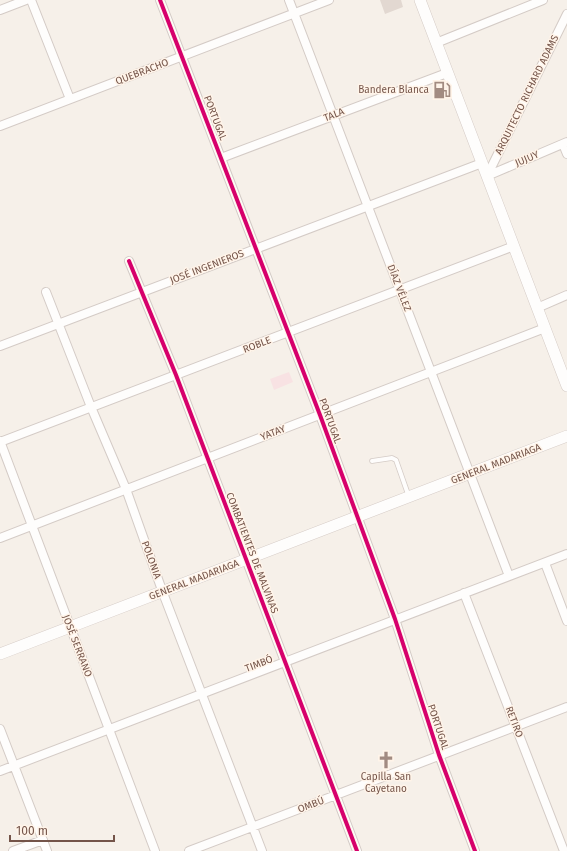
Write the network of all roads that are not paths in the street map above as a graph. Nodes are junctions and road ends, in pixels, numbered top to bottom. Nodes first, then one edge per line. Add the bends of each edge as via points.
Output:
1 (26, 0) edge
2 (30, 0) edge
3 (160, 0) edge
4 (289, 0) edge
5 (329, 0) edge
6 (420, 0) edge
7 (543, 0) edge
8 (0, 10) edge
9 (294, 13) junction
10 (567, 14) edge
11 (436, 43) junction
12 (183, 57) junction
13 (447, 73) junction
14 (70, 99) junction
15 (333, 115) junction
16 (0, 126) edge
17 (565, 143) edge
18 (567, 154) edge
19 (221, 158) junction
20 (482, 163) junction
21 (487, 176) junction
22 (368, 206) junction
23 (514, 246) junction
24 (257, 248) junction
25 (129, 261) dead end
26 (400, 288) junction
27 (46, 292) dead end
28 (141, 292) junction
29 (567, 295) edge
30 (537, 308) junction
31 (59, 323) junction
32 (544, 328) junction
33 (288, 333) junction
34 (0, 346) edge
35 (430, 371) junction
36 (176, 375) junction
37 (567, 386) edge
38 (91, 408) junction
39 (320, 415) junction
40 (567, 436) edge
41 (0, 442) edge
42 (208, 458) junction
43 (372, 461) dead end
44 (470, 474) junction
45 (126, 489) junction
46 (409, 497) junction
47 (357, 517) junction
48 (33, 526) junction
49 (0, 538) edge
50 (567, 554) edge
51 (246, 561) junction
52 (545, 563) junction
53 (509, 576) junction
54 (163, 593) junction
55 (464, 593) junction
56 (395, 619) junction
57 (567, 621) edge
58 (69, 627) junction
59 (0, 654) edge
60 (286, 662) junction
61 (202, 694) junction
62 (567, 707) edge
63 (516, 726) junction
64 (0, 729) edge
65 (108, 730) junction
66 (438, 755) junction
67 (14, 766) junction
68 (0, 771) edge
69 (335, 795) junction
70 (253, 827) junction
71 (43, 840) junction
72 (13, 851) edge
73 (47, 851) edge
74 (155, 851) edge
75 (189, 851) edge
76 (262, 851) edge
77 (357, 851) edge
78 (475, 851) edge
79 (564, 851) edge

1 - 8 street
2 - 14 street
3 - 12 street, PORTUGAL
4 - 9 street, DÍAZ VÉLEZ
5 - 9 street, QUEBRACHO
6 - 11 street
7 - 11 street
9 - 12 street, QUEBRACHO
9 - 15 street, DÍAZ VÉLEZ
10 - 21 street, ARQUITECTO RICHARD ADAMS
11 - 13 street
12 - 14 street, QUEBRACHO
12 - 19 street, PORTUGAL
13 - 15 street, TALA
13 - 20 street
14 - 16 street, QUEBRACHO
15 - 19 street, TALA
15 - 22 street, DÍAZ VÉLEZ
17 - 18 street
17 - 21 street, JUJUY
19 - 24 street, PORTUGAL
20 - 21 street
20 - 22 street, JOSÉ INGENIEROS
21 - 23 street
22 - 24 street, JOSÉ INGENIEROS
22 - 26 street, DÍAZ VÉLEZ
23 - 26 street, ROBLE
23 - 30 street
24 - 28 street, JOSÉ INGENIEROS
24 - 33 street, PORTUGAL
25 - 28 street, COMBATIENTES DE MALVINAS
26 - 33 street, ROBLE
26 - 35 street, DÍAZ VÉLEZ
27 - 31 street, POLONIA
28 - 31 street, JOSÉ INGENIEROS
28 - 36 street, COMBATIENTES DE MALVINAS
29 - 30 street
30 - 32 street
31 - 34 street, JOSÉ INGENIEROS
31 - 38 street, POLONIA
32 - 35 street, YATAY
32 - 37 street
33 - 36 street, ROBLE
33 - 39 street, PORTUGAL
35 - 39 street, YATAY
35 - 44 street, DÍAZ VÉLEZ
36 - 38 street, ROBLE
36 - 42 street, COMBATIENTES DE MALVINAS
38 - 41 street, ROBLE
38 - 45 street, POLONIA
39 - 42 street, YATAY
39 - 47 street, PORTUGAL
40 - 44 street, GENERAL MADARIAGA
41 - 48 street, JOSÉ SERRANO
42 - 45 street, YATAY
42 - 51 street, COMBATIENTES DE MALVINAS
43 - 46 lane via 392,458 396,460
44 - 46 street, GENERAL MADARIAGA
44 - 53 street, DÍAZ VÉLEZ
45 - 48 street, YATAY
45 - 54 street, POLONIA
46 - 47 street, GENERAL MADARIAGA
47 - 51 street, GENERAL MADARIAGA
47 - 56 street, PORTUGAL
48 - 49 street, YATAY
48 - 58 street, JOSÉ SERRANO
50 - 52 street, TIMBÓ
51 - 54 street, GENERAL MADARIAGA
51 - 60 street, COMBATIENTES DE MALVINAS
52 - 53 street, TIMBÓ
52 - 57 street
53 - 55 street, TIMBÓ
54 - 58 street, GENERAL MADARIAGA
54 - 61 street, POLONIA
55 - 56 street, TIMBÓ
55 - 63 street, RETIRO
56 - 60 street, TIMBÓ
56 - 66 street, PORTUGAL
58 - 59 street, GENERAL MADARIAGA
58 - 65 street, JOSÉ SERRANO
60 - 61 street, TIMBÓ
60 - 69 street, COMBATIENTES DE MALVINAS
61 - 65 street, TIMBÓ
61 - 70 street, POLONIA
62 - 63 street, OMBÚ
63 - 66 street, OMBÚ
63 - 79 street, RETIRO
64 - 67 street
65 - 67 street, TIMBÓ
65 - 74 street, JOSÉ SERRANO
66 - 69 street, OMBÚ
66 - 78 street, PORTUGAL
67 - 68 street, TIMBÓ
67 - 71 street
69 - 70 street, OMBÚ
69 - 77 street, COMBATIENTES DE MALVINAS
70 - 75 street, OMBÚ
70 - 76 street, POLONIA
71 - 72 street
71 - 73 street

